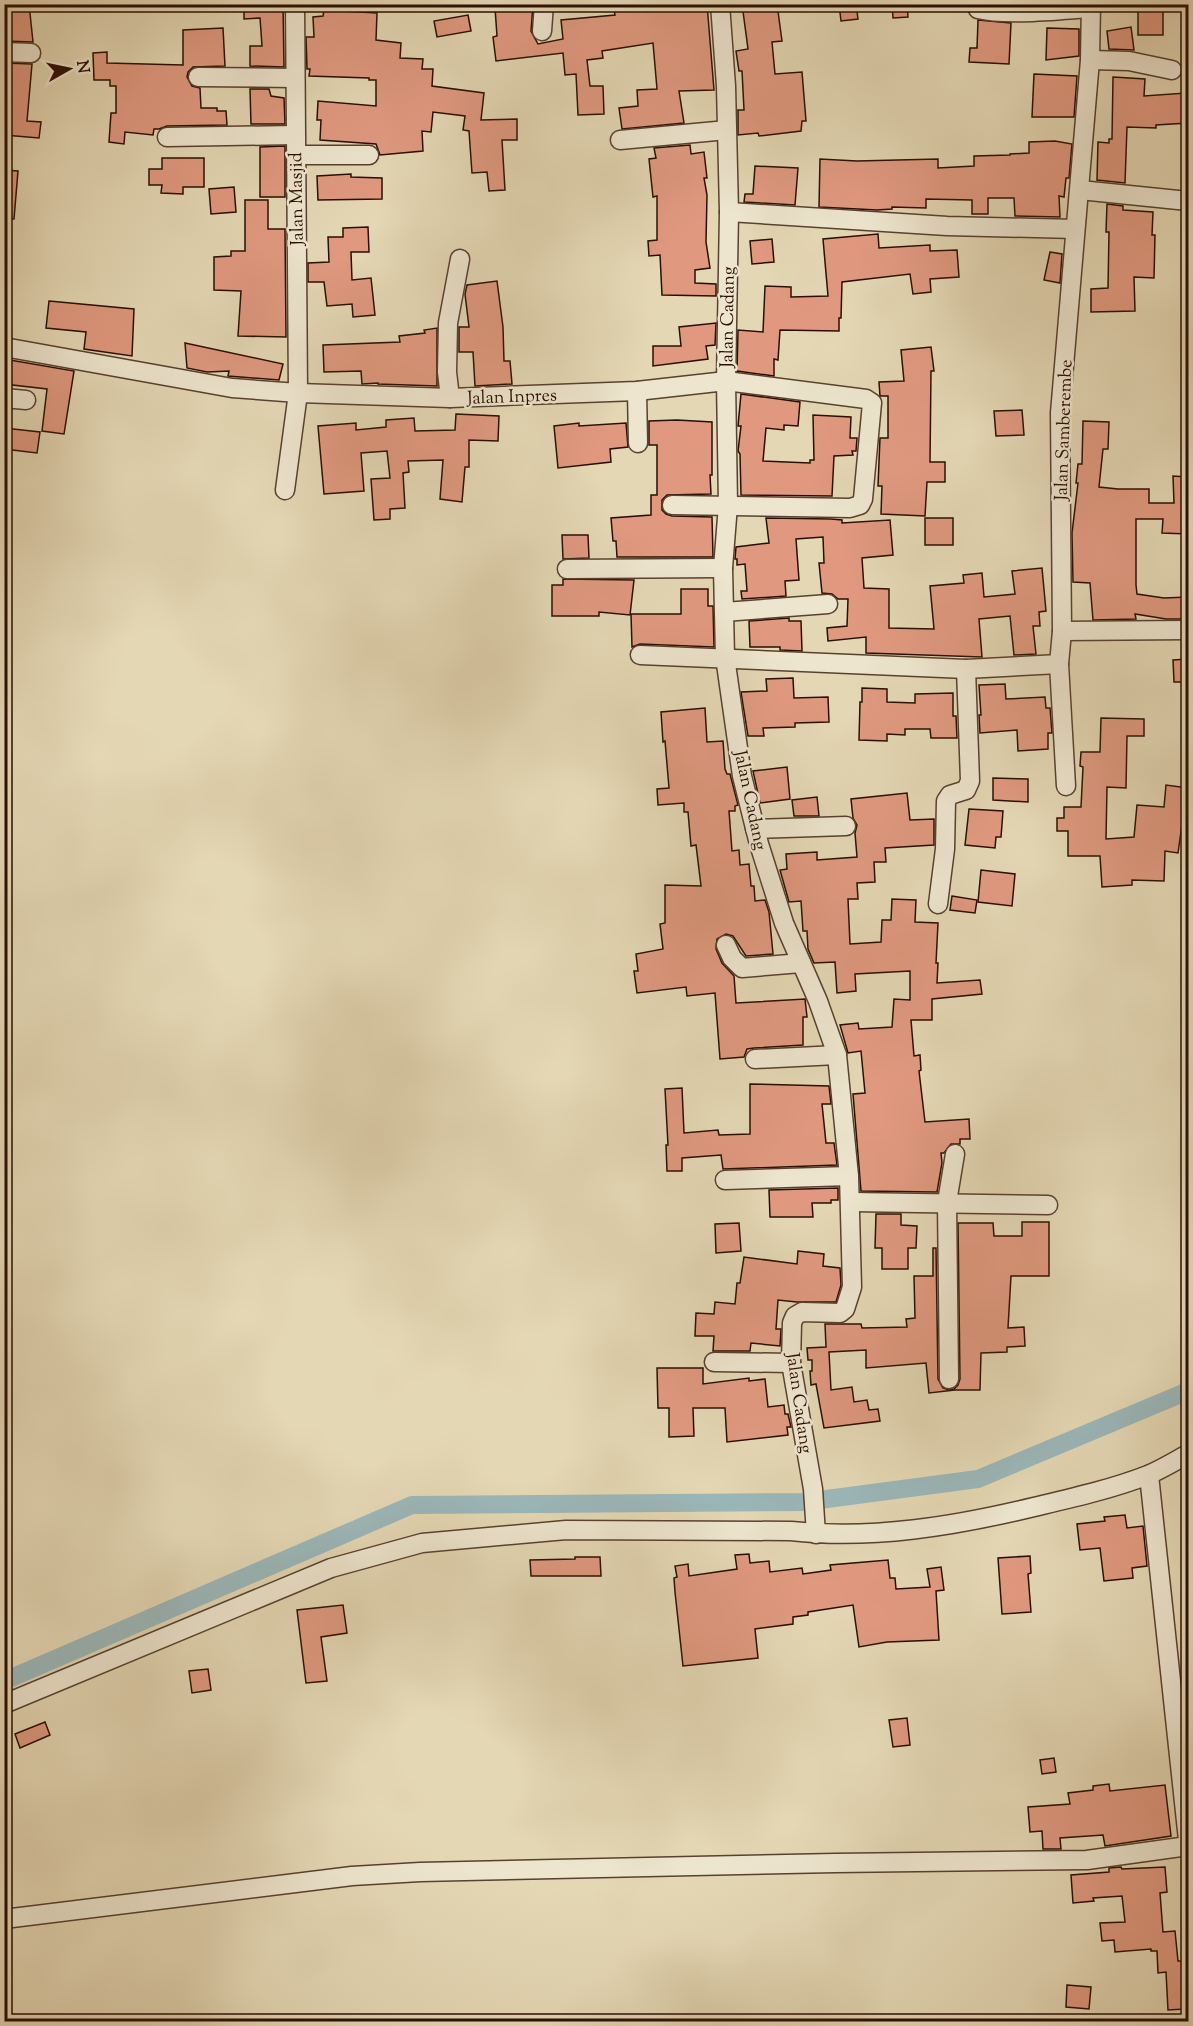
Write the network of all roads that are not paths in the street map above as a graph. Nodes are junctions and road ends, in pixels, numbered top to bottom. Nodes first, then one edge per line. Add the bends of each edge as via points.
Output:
1 (294, 4) edge
2 (544, 4) edge
3 (720, 4) edge
4 (976, 4) edge
5 (1091, 6) edge
6 (542, 31) dead end
7 (4, 52) edge
8 (31, 54) dead end
9 (1090, 60) junction
10 (1172, 70) dead end
11 (198, 77) dead end
12 (295, 78) junction
13 (727, 130) junction
14 (296, 135) junction
15 (167, 137) dead end
16 (620, 140) dead end
17 (296, 155) junction
18 (369, 155) dead end
19 (1080, 189) junction
20 (1188, 201) edge
21 (729, 212) junction
22 (1075, 229) junction
23 (460, 259) dead end
24 (4, 347) edge
25 (726, 381) junction
26 (637, 391) junction
27 (298, 393) junction
28 (4, 398) edge
29 (450, 398) junction
30 (26, 400) dead end
31 (638, 443) dead end
32 (285, 490) dead end
33 (672, 505) dead end
34 (728, 505) junction
35 (567, 568) dead end
36 (723, 568) junction
37 (828, 604) dead end
38 (724, 612) junction
39 (1188, 630) edge
40 (1062, 631) junction
41 (640, 655) dead end
42 (725, 657) junction
43 (1059, 664) junction
44 (966, 669) junction
45 (1066, 786) dead end
46 (846, 826) dead end
47 (755, 829) junction
48 (938, 904) dead end
49 (726, 945) dead end
50 (801, 963) junction
51 (837, 1055) junction
52 (756, 1059) dead end
53 (955, 1154) dead end
54 (849, 1176) junction
55 (725, 1180) dead end
56 (850, 1202) junction
57 (947, 1202) junction
58 (1048, 1205) dead end
59 (714, 1362) dead end
60 (791, 1363) junction
61 (948, 1379) dead end
62 (1188, 1454) edge
63 (1149, 1475) junction
64 (816, 1526) junction
65 (4, 1704) edge
66 (1188, 1840) edge
67 (1188, 1846) edge
68 (4, 1918) edge

1 - 12 street, Jalan Masjid
2 - 6 street
3 - 13 street, Jalan Cadang
4 - 5 street via 978,9 1028,11
5 - 9 street, Jalan Samberembe
7 - 8 street
9 - 10 street via 1129,61
9 - 19 street, Jalan Samberembe
11 - 12 street
12 - 14 street, Jalan Masjid
13 - 16 street
13 - 21 street, Jalan Cadang
14 - 15 street
14 - 17 street, Jalan Masjid
17 - 18 street
17 - 27 street, Jalan Masjid
19 - 20 street
19 - 22 street, Jalan Samberembe
21 - 22 street via 947,226
21 - 25 street, Jalan Cadang
22 - 40 street, Jalan Samberembe via 1060,413
23 - 29 street via 448,323
24 - 27 street, Jalan Inpres via 232,388
25 - 26 street, Jalan Inpres
25 - 34 street, Jalan Cadang
25 - 34 street, Jalan Inpres via 866,399 872,407 860,505
26 - 29 street, Jalan Inpres
26 - 31 street
27 - 29 street, Jalan Inpres
27 - 32 street, Jalan Masjid
28 - 30 street
33 - 34 street
34 - 36 street, Jalan Cadang
35 - 36 street
36 - 38 street, Jalan Cadang
37 - 38 street
38 - 42 street, Jalan Cadang
39 - 40 street
40 - 43 street, Jalan Samberembe
41 - 42 street
42 - 44 street
42 - 47 street, Jalan Cadang via 742,776
43 - 44 street
43 - 45 street, Jalan Samberembe
44 - 48 street via 970,780 966,789 950,795 946,801
46 - 47 street
47 - 50 street, Jalan Cadang via 784,923
49 - 50 street via 742,968
50 - 51 street, Jalan Cadang
51 - 52 street
51 - 54 street, Jalan Cadang
53 - 57 street
54 - 55 street
54 - 56 street, Jalan Cadang
56 - 57 street
56 - 60 street, Jalan Cadang via 852,1287 845,1309 795,1316
57 - 58 street
57 - 61 street
59 - 60 street
60 - 64 street, Jalan Cadang
62 - 63 street
63 - 64 street via 977,1521 913,1530
63 - 66 street
64 - 65 street via 790,1531 566,1530 422,1543 331,1568
67 - 68 street via 1087,1860 352,1876

